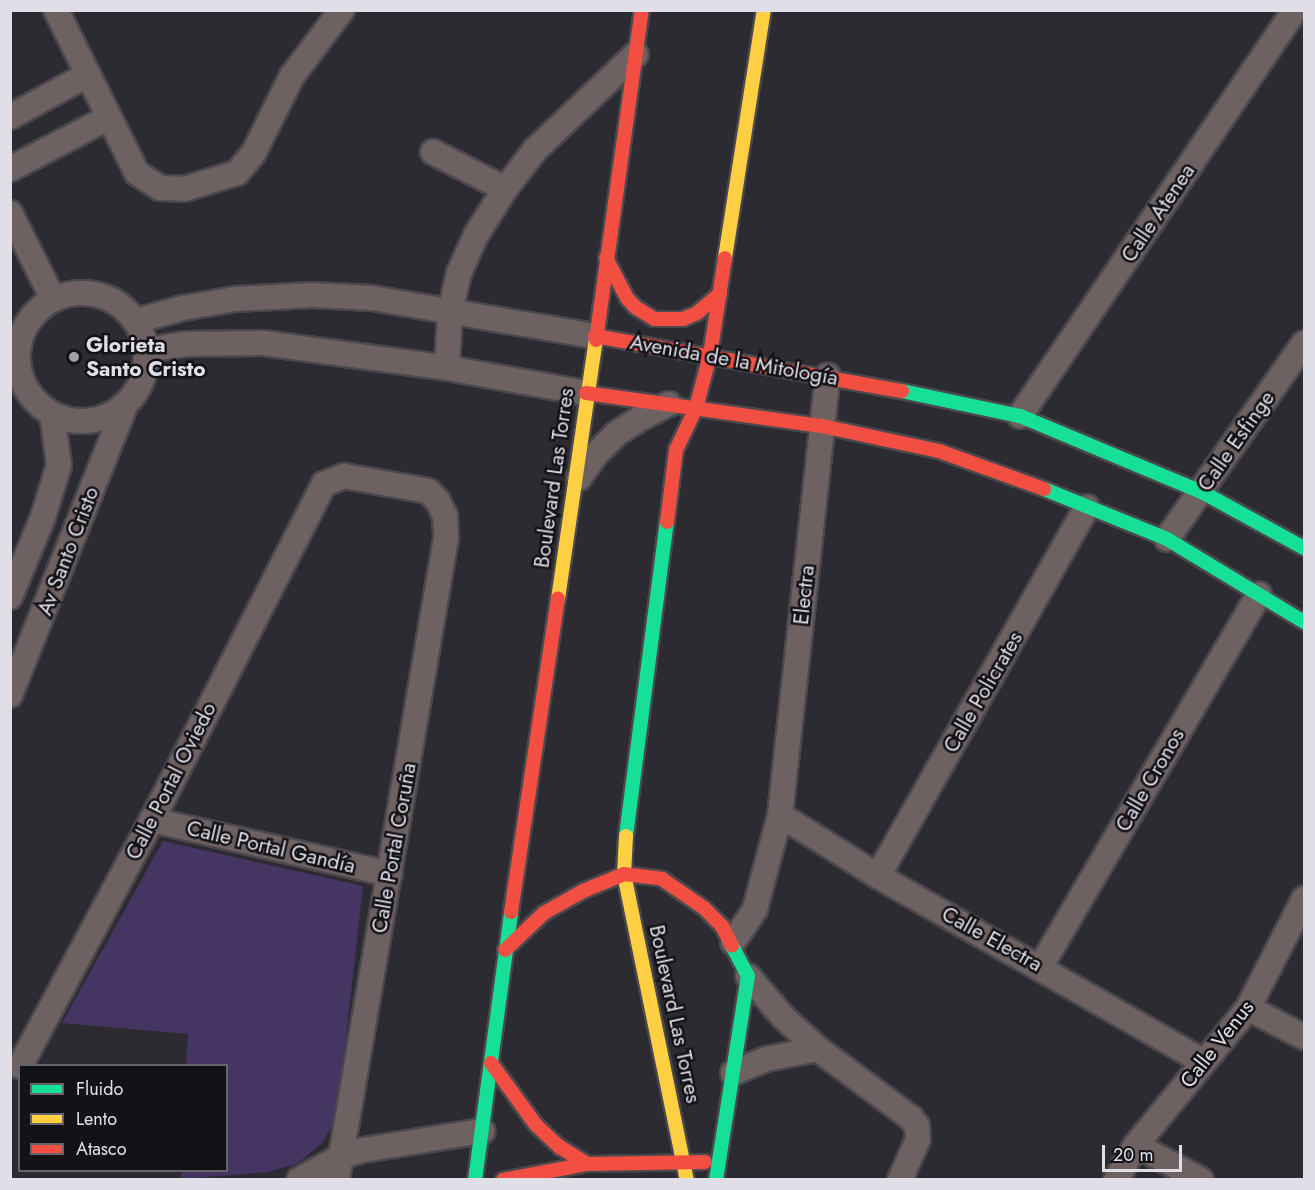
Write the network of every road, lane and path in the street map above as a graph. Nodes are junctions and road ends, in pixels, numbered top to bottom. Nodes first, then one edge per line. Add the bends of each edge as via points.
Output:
1 (56, 10) edge
2 (342, 10) edge
3 (642, 10) edge
4 (764, 10) edge
5 (1295, 10) edge
6 (636, 54) junction
7 (87, 75) junction
8 (10, 117) edge
9 (108, 118) junction
10 (433, 152) dead end
11 (10, 169) edge
12 (505, 189) junction
13 (10, 213) edge
14 (606, 258) junction
15 (720, 294) junction
16 (53, 299) junction
17 (450, 312) junction
18 (136, 321) junction
19 (16, 335) edge
20 (595, 336) junction
21 (1305, 343) edge
22 (147, 350) junction
23 (710, 355) junction
24 (447, 368) junction
25 (828, 376) junction
26 (586, 393) junction
27 (10, 399) edge
28 (669, 404) junction
29 (125, 406) junction
30 (696, 408) junction
31 (45, 409) junction
32 (1020, 416) junction
33 (822, 426) junction
34 (576, 483) junction
35 (1202, 492) junction
36 (316, 494) joint
37 (1087, 507) junction
38 (1167, 539) junction
39 (1305, 548) edge
40 (1259, 594) junction
41 (10, 597) edge
42 (1305, 622) edge
43 (10, 695) edge
44 (780, 815) junction
45 (152, 820) junction
46 (390, 874) junction
47 (624, 874) junction
48 (878, 876) junction
49 (1305, 899) edge
50 (733, 942) junction
51 (505, 950) junction
52 (1041, 966) junction
53 (748, 976) junction
54 (1248, 1008) junction
55 (1305, 1037) edge
56 (818, 1049) junction
57 (1204, 1062) junction
58 (21, 1064) edge
59 (490, 1064) junction
60 (18, 1070) edge
61 (733, 1073) junction
62 (10, 1084) edge
63 (482, 1131) junction
64 (1136, 1144) junction
65 (719, 1162) junction
66 (684, 1163) junction
67 (587, 1164) junction
68 (340, 1168) edge
69 (299, 1179) edge
70 (475, 1179) edge
71 (503, 1179) edge
72 (687, 1179) edge
73 (716, 1179) edge
74 (900, 1179) edge
75 (1116, 1179) edge
76 (1201, 1179) edge

1 - 7 street
2 - 9 street via 292,76 254,154 237,173 184,189 160,188 138,173
3 - 6 main road, Boulevard Las Torres
4 - 15 main road, Boulevard Las Torres
5 - 32 street, Calle Atenea
6 - 12 street via 535,150
6 - 14 main road, Boulevard Las Torres
7 - 8 street
7 - 9 street
9 - 11 street
10 - 12 street
12 - 17 street via 476,235 459,273
13 - 16 street
14 - 15 main road via 627,298 654,319 683,319
14 - 20 main road, Boulevard Las Torres
15 - 23 main road, Boulevard Las Torres
16 - 18 street via 68,294 99,294 113,300
16 - 19 street
17 - 18 street, Avenida de la Mitología via 372,298 293,295 235,299
17 - 20 street, Avenida de la Mitología
17 - 24 street
18 - 22 street
19 - 31 street via 21,379
20 - 23 main road, Avenida de la Mitología
20 - 26 main road, Boulevard Las Torres
21 - 35 street, Calle Esfinge
22 - 24 street via 185,344 263,343
22 - 29 street via 143,380
23 - 25 main road, Avenida de la Mitología
23 - 30 main road, Boulevard Las Torres
24 - 26 street
25 - 32 main road, Avenida de la Mitología
25 - 33 street, Electra
26 - 28 main road
26 - 34 main road, Boulevard Las Torres
27 - 31 street
28 - 30 main road
28 - 34 street via 616,434
29 - 31 street via 112,414 81,422
29 - 43 street, Av Santo Cristo
30 - 33 main road
30 - 47 main road, Boulevard Las Torres via 676,450
31 - 41 street, Av Santo Cristo via 59,465 43,517
32 - 35 main road, Avenida de la Mitología
33 - 37 main road via 939,451 1004,472
33 - 44 street, Electra
34 - 51 main road, Boulevard Las Torres
35 - 38 street, Calle Esfinge
35 - 39 main road, Avenida de la Mitología
36 - 45 street, Calle Portal Oviedo
36 - 46 street, Calle Portal Coruña via 333,478 344,476 428,491 445,516 446,538
37 - 38 main road
37 - 48 street, Calle Policrates
38 - 40 main road
40 - 42 main road
40 - 52 street, Calle Cronos
44 - 48 street, Calle Electra
44 - 50 street, Electra via 754,909
45 - 46 street, Calle Portal Gandía
45 - 58 street, Calle Portal Oviedo
46 - 68 street, Calle Portal Coruña
47 - 50 main road via 662,879 684,892 722,926
47 - 51 main road via 544,913
47 - 66 main road, Boulevard Las Torres
48 - 52 street, Calle Electra
49 - 54 street, Calle Venus
50 - 53 main road
51 - 59 main road, Boulevard Las Torres
52 - 57 street, Calle Electra
53 - 56 street via 783,1017
53 - 61 main road, Boulevard Las Torres
54 - 55 street
54 - 57 street, Calle Venus
56 - 61 street via 766,1059
56 - 74 street via 917,1126 915,1149
57 - 64 street, Calle Venus
59 - 63 main road, Boulevard Las Torres
59 - 67 main road via 536,1125
60 - 62 street, Calle Portal Oviedo
61 - 65 main road, Boulevard Las Torres
63 - 68 street via 384,1145
63 - 70 main road, Boulevard Las Torres
64 - 75 street, Calle Venus
64 - 76 street
65 - 66 main road
65 - 73 main road, Boulevard Las Torres
66 - 67 main road
66 - 72 main road, Boulevard Las Torres
67 - 71 main road
68 - 69 street

